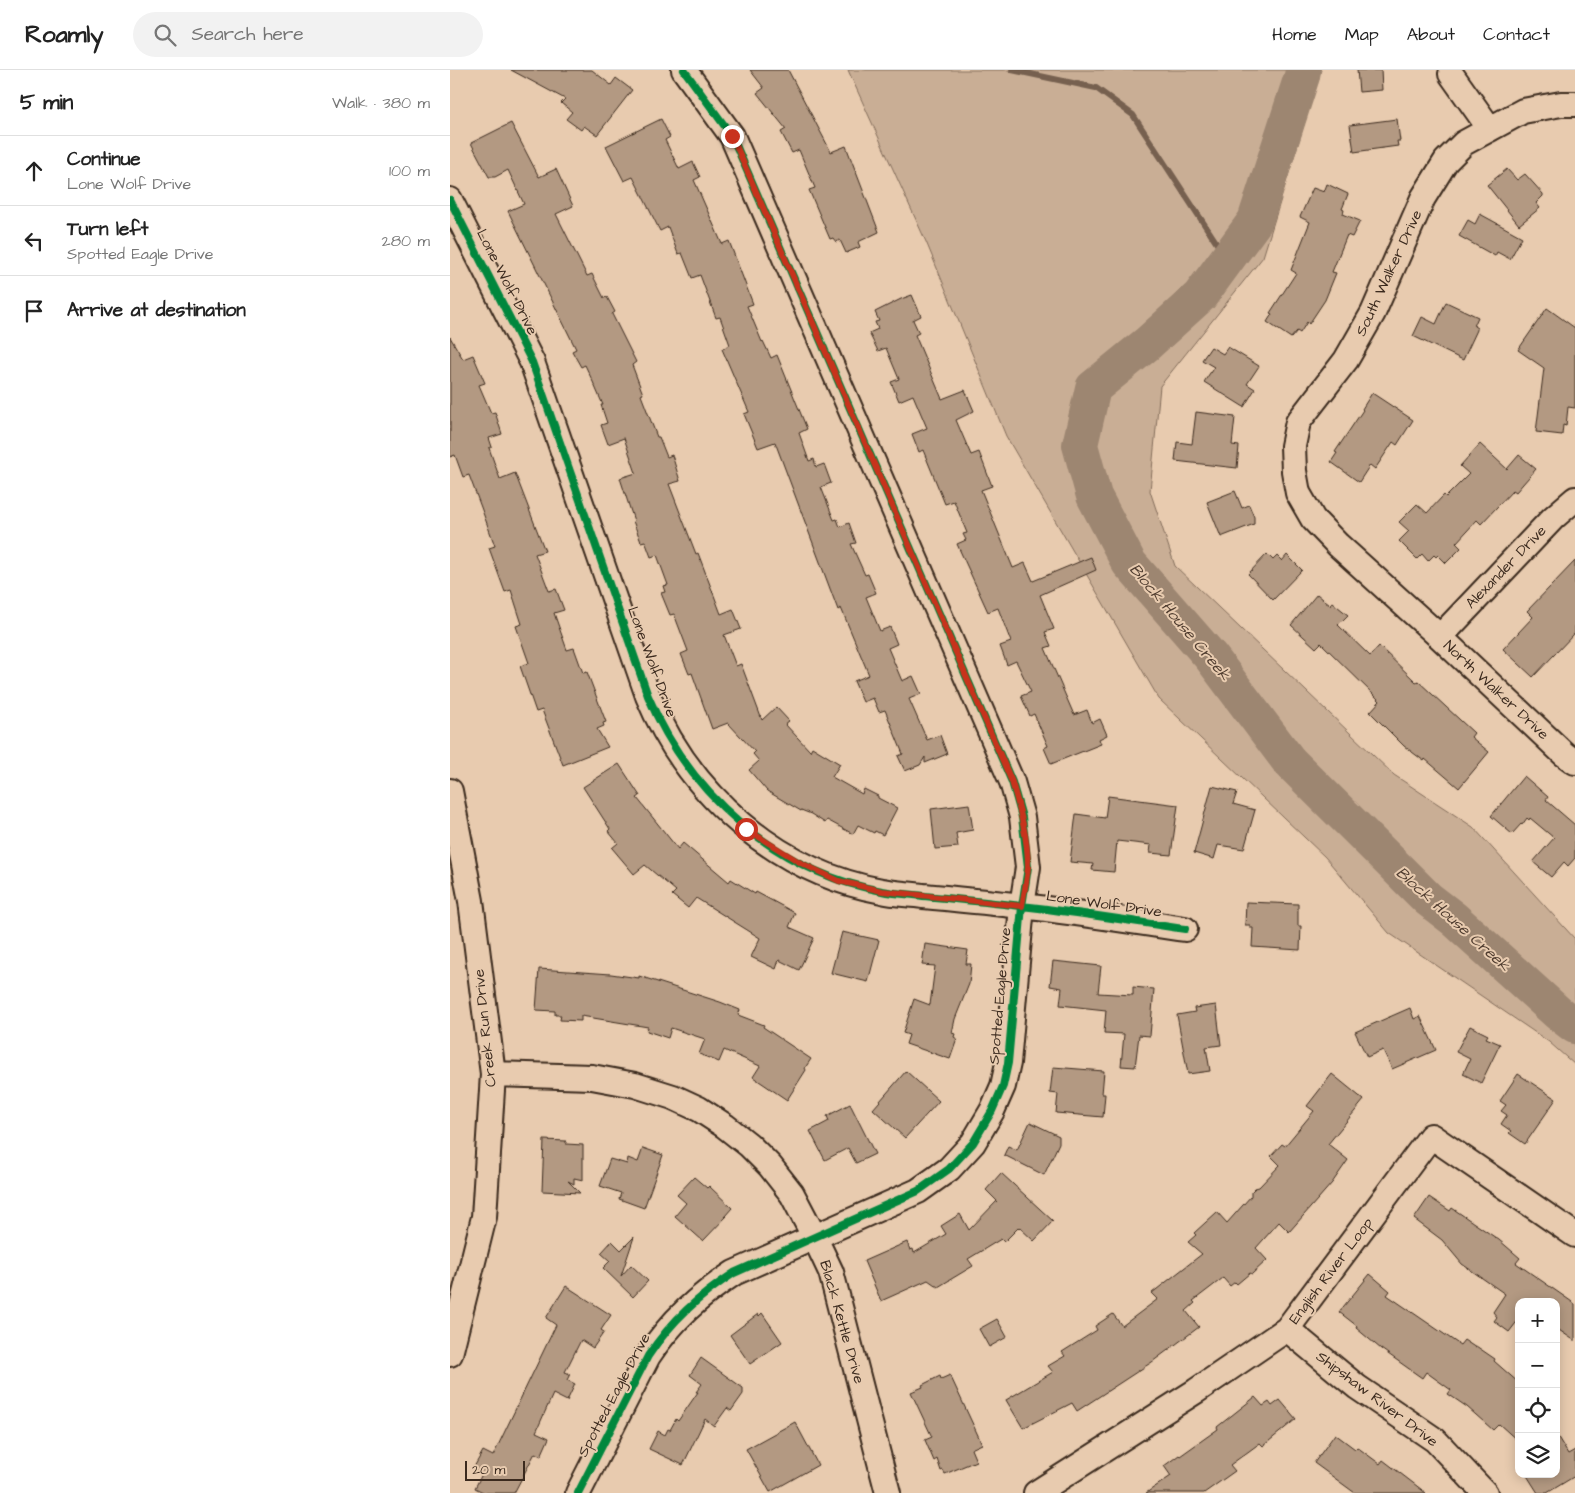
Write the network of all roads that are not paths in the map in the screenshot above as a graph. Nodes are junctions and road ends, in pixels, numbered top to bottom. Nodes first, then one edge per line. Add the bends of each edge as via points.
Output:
1 (684, 70) edge
2 (1451, 74) dead end
3 (1575, 104) edge
4 (1490, 129) junction
5 (450, 200) edge
6 (1575, 499) edge
7 (1440, 637) junction
8 (1575, 762) edge
9 (450, 791) edge
10 (1022, 906) junction
11 (1185, 929) dead end
12 (493, 1074) junction
13 (1575, 1234) edge
14 (814, 1236) junction
15 (1287, 1329) junction
16 (450, 1354) edge
17 (578, 1493) edge
18 (888, 1493) edge
19 (1036, 1493) edge
20 (1485, 1493) edge

1 - 10 street, Spotted Eagle Drive via 732,136 1012,782 1022,817 1028,867
2 - 4 street
3 - 4 street, South Walker Drive via 1523,112
4 - 7 street, South Walker Drive via 1464,144 1441,168 1423,198 1373,313 1346,360 1298,422 1293,446 1298,493 1313,519
5 - 10 street, Lone Wolf Drive via 532,362 658,722 711,796 746,829 801,863 839,881 882,891
6 - 7 street, Alexander Drive via 1552,518
7 - 8 street, North Walker Drive
9 - 12 street, Creek Run Drive via 471,901
10 - 11 street, Lone Wolf Drive
10 - 14 street, Spotted Eagle Drive via 1008,1063 1003,1086 973,1143 948,1169 918,1191
12 - 14 street, Black Kettle Drive via 592,1077 635,1084 699,1109 749,1145 770,1166 792,1194
12 - 16 street, Creek Run Drive via 484,1217
13 - 15 street, English River Loop via 1430,1136
14 - 17 street, Spotted Eagle Drive via 727,1277 707,1290 661,1336
14 - 18 street, Black Kettle Drive via 831,1272
15 - 19 street, English River Loop
15 - 20 street, Shipshaw River Drive via 1358,1387 1434,1440

